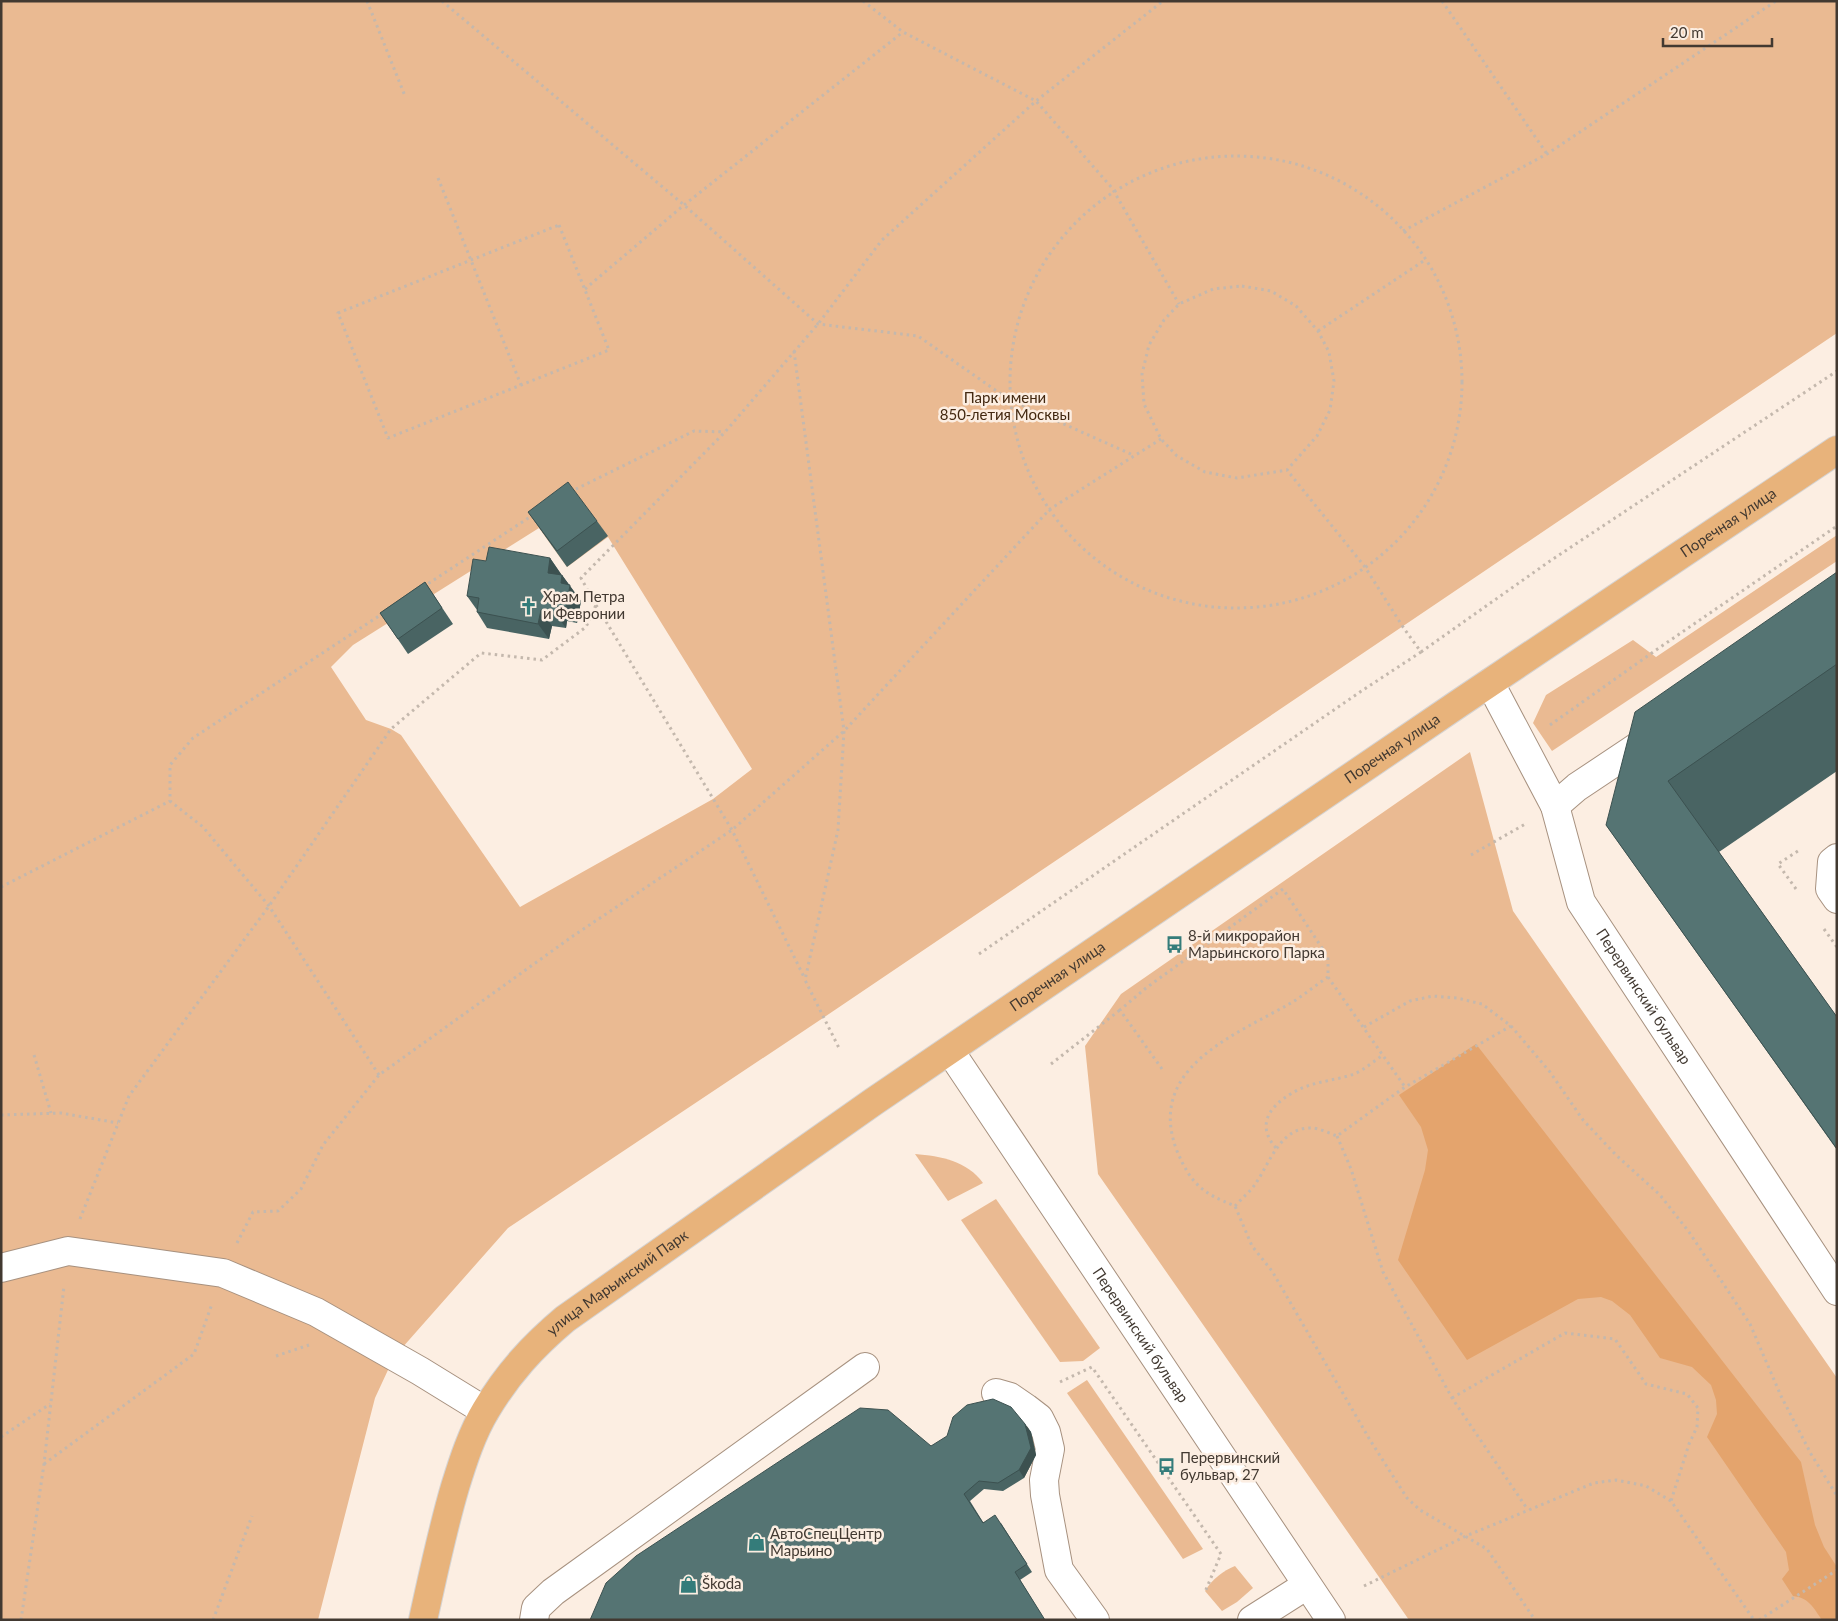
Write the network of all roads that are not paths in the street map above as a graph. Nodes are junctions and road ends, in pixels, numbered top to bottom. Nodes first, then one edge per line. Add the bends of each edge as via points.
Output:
1 (1837, 450) edge
2 (1490, 683) junction
3 (1676, 721) edge
4 (1555, 806) junction
5 (1837, 858) edge
6 (1837, 899) edge
7 (950, 1051) junction
8 (1, 1268) edge
9 (1837, 1291) edge
10 (865, 1367) dead end
11 (996, 1393) dead end
12 (485, 1411) junction
13 (1306, 1586) junction
14 (423, 1620) edge
15 (534, 1620) edge
16 (1095, 1620) edge
17 (1252, 1620) edge
18 (1331, 1620) edge

1 - 2 main road, Поречная улица
2 - 4 street, Перервинский бульвар
2 - 7 main road, Поречная улица
3 - 4 street via 1577,787
4 - 9 street, Перервинский бульвар via 1581,902
5 - 6 street via 1832,862 1830,889
7 - 12 main road, улица Марьинский Парк via 565,1319 538,1341 513,1369
7 - 13 street, Перервинский бульвар
8 - 12 street via 68,1251 222,1274 316,1312
10 - 15 street via 553,1592 536,1608
11 - 16 street via 1010,1397 1026,1408 1038,1418 1046,1432 1050,1449 1044,1480 1045,1495 1059,1570
12 - 14 main road, улица Марьинский Парк via 465,1455 446,1517
13 - 17 street
13 - 18 street, Перервинский бульвар

